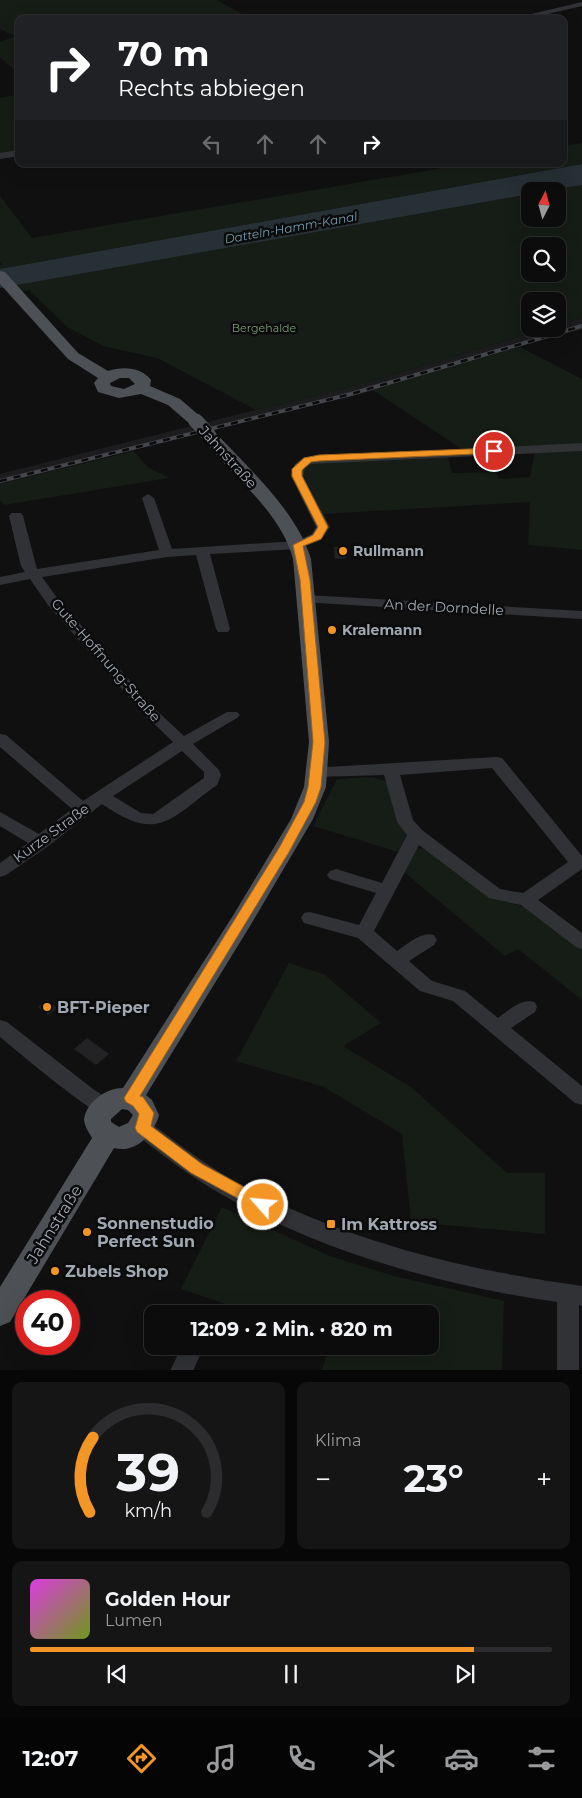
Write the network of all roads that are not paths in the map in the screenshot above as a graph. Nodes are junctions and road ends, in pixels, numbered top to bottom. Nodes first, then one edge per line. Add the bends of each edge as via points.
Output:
1 (582, 4) edge
2 (532, 15) edge
3 (15, 154) edge
4 (0, 156) edge
5 (0, 275) edge
6 (582, 447) edge
7 (148, 498) dead end
8 (16, 516) dead end
9 (298, 545) junction
10 (202, 551) junction
11 (167, 553) junction
12 (33, 574) junction
13 (0, 581) edge
14 (307, 599) junction
15 (582, 615) edge
16 (223, 629) dead end
17 (232, 716) dead end
18 (0, 739) edge
19 (182, 743) junction
20 (391, 770) junction
21 (317, 772) junction
22 (102, 796) junction
23 (83, 810) junction
24 (0, 818) edge
25 (416, 834) junction
26 (41, 843) junction
27 (580, 862) edge
28 (0, 871) edge
29 (336, 875) dead end
30 (386, 890) junction
31 (526, 900) junction
32 (310, 918) dead end
33 (364, 933) junction
34 (428, 940) dead end
35 (582, 942) edge
36 (395, 961) junction
37 (528, 1007) dead end
38 (0, 1027) edge
39 (498, 1028) junction
40 (582, 1097) edge
41 (131, 1098) junction
42 (103, 1106) junction
43 (142, 1128) junction
44 (108, 1135) junction
45 (575, 1295) edge
46 (0, 1313) edge
47 (568, 1370) edge

1 - 2 street
3 - 4 street
5 - 9 main road, Jahnstraße via 73,356 107,377 102,386 108,391 125,393 140,388 174,402 186,411 276,510
6 - 9 street via 308,460 297,469 297,476 323,527 313,540
7 - 11 street
8 - 12 street, Gute-Hoffnung-Straße via 28,566
9 - 10 street
9 - 14 main road, Jahnstraße
10 - 11 street
10 - 16 street
11 - 12 street
12 - 13 street
12 - 19 street, Gute-Hoffnung-Straße via 75,629
14 - 15 street, An der Dorndelle
14 - 21 main road, Jahnstraße via 319,742
17 - 19 street, Kurze Straße
18 - 23 street
19 - 22 street, Kurze Straße
19 - 22 street, Kurze Straße via 213,775 211,781 158,819 139,820
20 - 21 street
20 - 25 street via 405,822
20 - 27 street via 496,762
21 - 41 main road, Jahnstraße via 310,802 285,849
22 - 23 street, Kurze Straße
23 - 26 street, Kurze Straße
24 - 26 street
25 - 30 street
25 - 31 street via 495,894
26 - 28 street, Kurze Straße
27 - 31 street
29 - 30 street
30 - 33 street
31 - 35 street
32 - 33 street
33 - 36 street
34 - 36 street
36 - 39 street via 426,986 459,996
37 - 39 street
38 - 42 street
39 - 40 street
41 - 42 main road via 112,1100
41 - 43 main road via 146,1113
42 - 44 main road via 98,1120 100,1128
43 - 44 main road via 126,1137
43 - 45 street via 227,1187 332,1236 463,1276
44 - 46 main road, Jahnstraße
45 - 47 street

